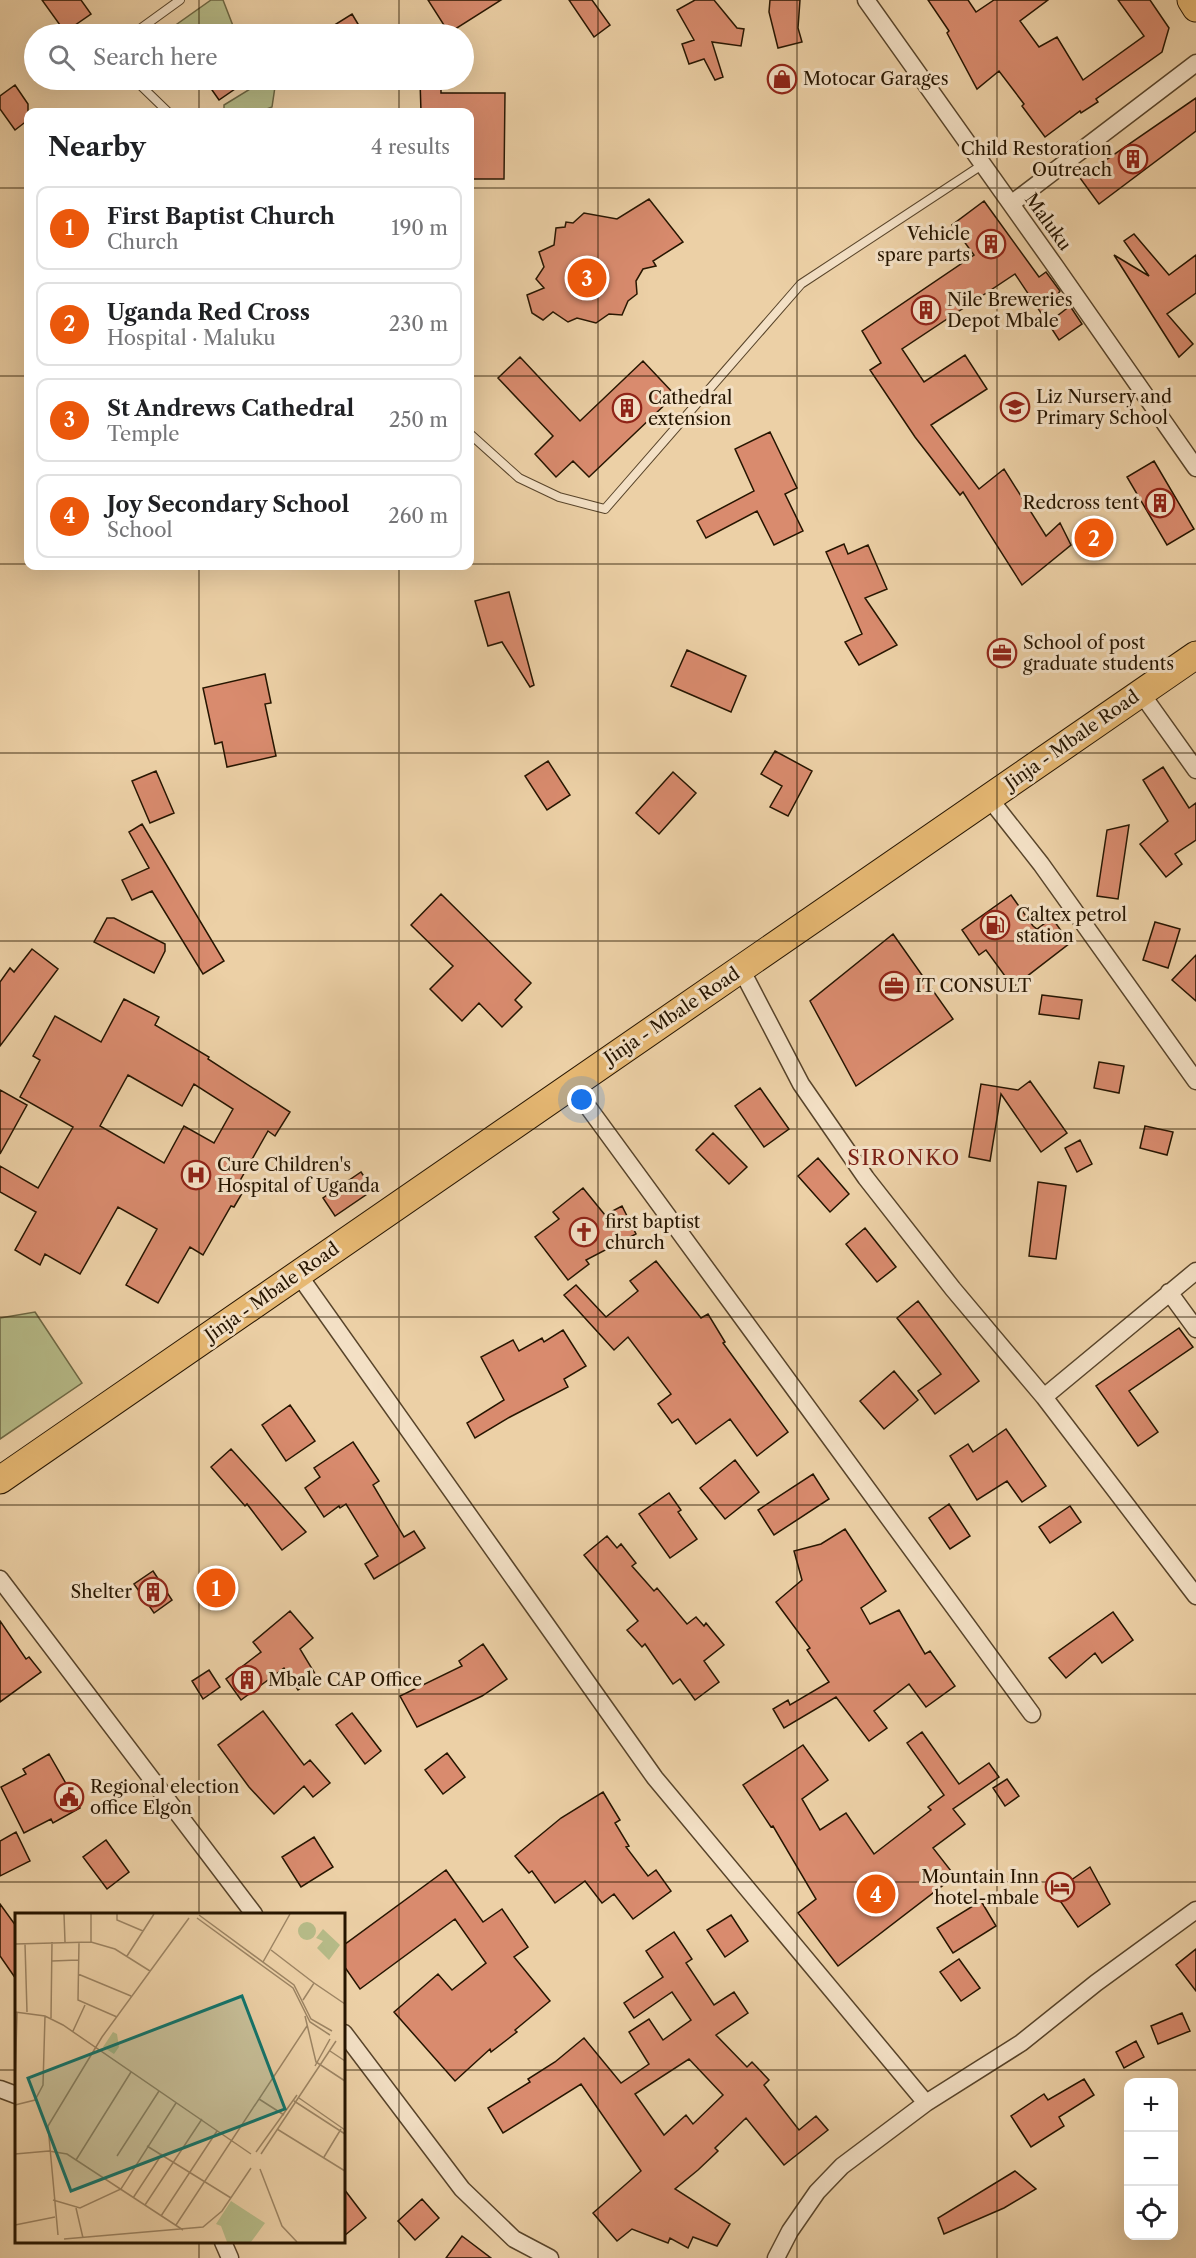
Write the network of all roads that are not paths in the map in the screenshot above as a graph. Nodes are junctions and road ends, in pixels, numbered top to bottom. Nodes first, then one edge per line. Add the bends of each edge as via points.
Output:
1 (180, 0) edge
2 (866, 0) edge
3 (1191, 0) edge
4 (1196, 8) edge
5 (147, 24) edge
6 (1196, 63) edge
7 (145, 90) edge
8 (164, 108) edge
9 (982, 165) junction
10 (1011, 204) junction
11 (474, 438) edge
12 (1196, 468) edge
13 (1196, 655) edge
14 (1141, 693) junction
15 (1196, 770) edge
16 (989, 798) junction
17 (741, 969) junction
18 (1196, 1081) edge
19 (572, 1085) junction
20 (1196, 1271) edge
21 (298, 1274) junction
22 (1169, 1292) junction
23 (1196, 1329) edge
24 (1044, 1397) junction
25 (0, 1480) edge
26 (0, 1580) edge
27 (1196, 1596) edge
28 (1032, 1714) dead end
29 (1196, 1910) edge
30 (253, 1913) edge
31 (345, 2034) edge
32 (0, 2089) edge
33 (15, 2095) edge
34 (926, 2103) junction
35 (224, 2243) edge
36 (230, 2258) edge
37 (550, 2258) edge
38 (776, 2258) edge

1 - 5 lane
2 - 9 street, Maluku
3 - 4 main road
6 - 10 street
7 - 8 lane
9 - 10 street, Maluku
9 - 11 lane via 801,284 605,509 559,496 519,478
10 - 12 street, Maluku
13 - 14 main road, Jinja - Mbale Road
14 - 15 street
14 - 16 main road, Jinja - Mbale Road
16 - 17 main road, Jinja - Mbale Road
16 - 18 street via 1041,864
17 - 19 main road, Jinja - Mbale Road
17 - 24 street via 801,1084 866,1178
19 - 21 main road, Jinja - Mbale Road
19 - 28 street
20 - 22 street
21 - 25 main road, Jinja - Mbale Road
21 - 34 street via 655,1778
22 - 23 street
22 - 24 street
24 - 27 street
26 - 30 street
29 - 34 street via 1021,2043
31 - 37 street via 462,2189 513,2239
32 - 33 street
34 - 38 street via 836,2172 817,2192
35 - 36 street

